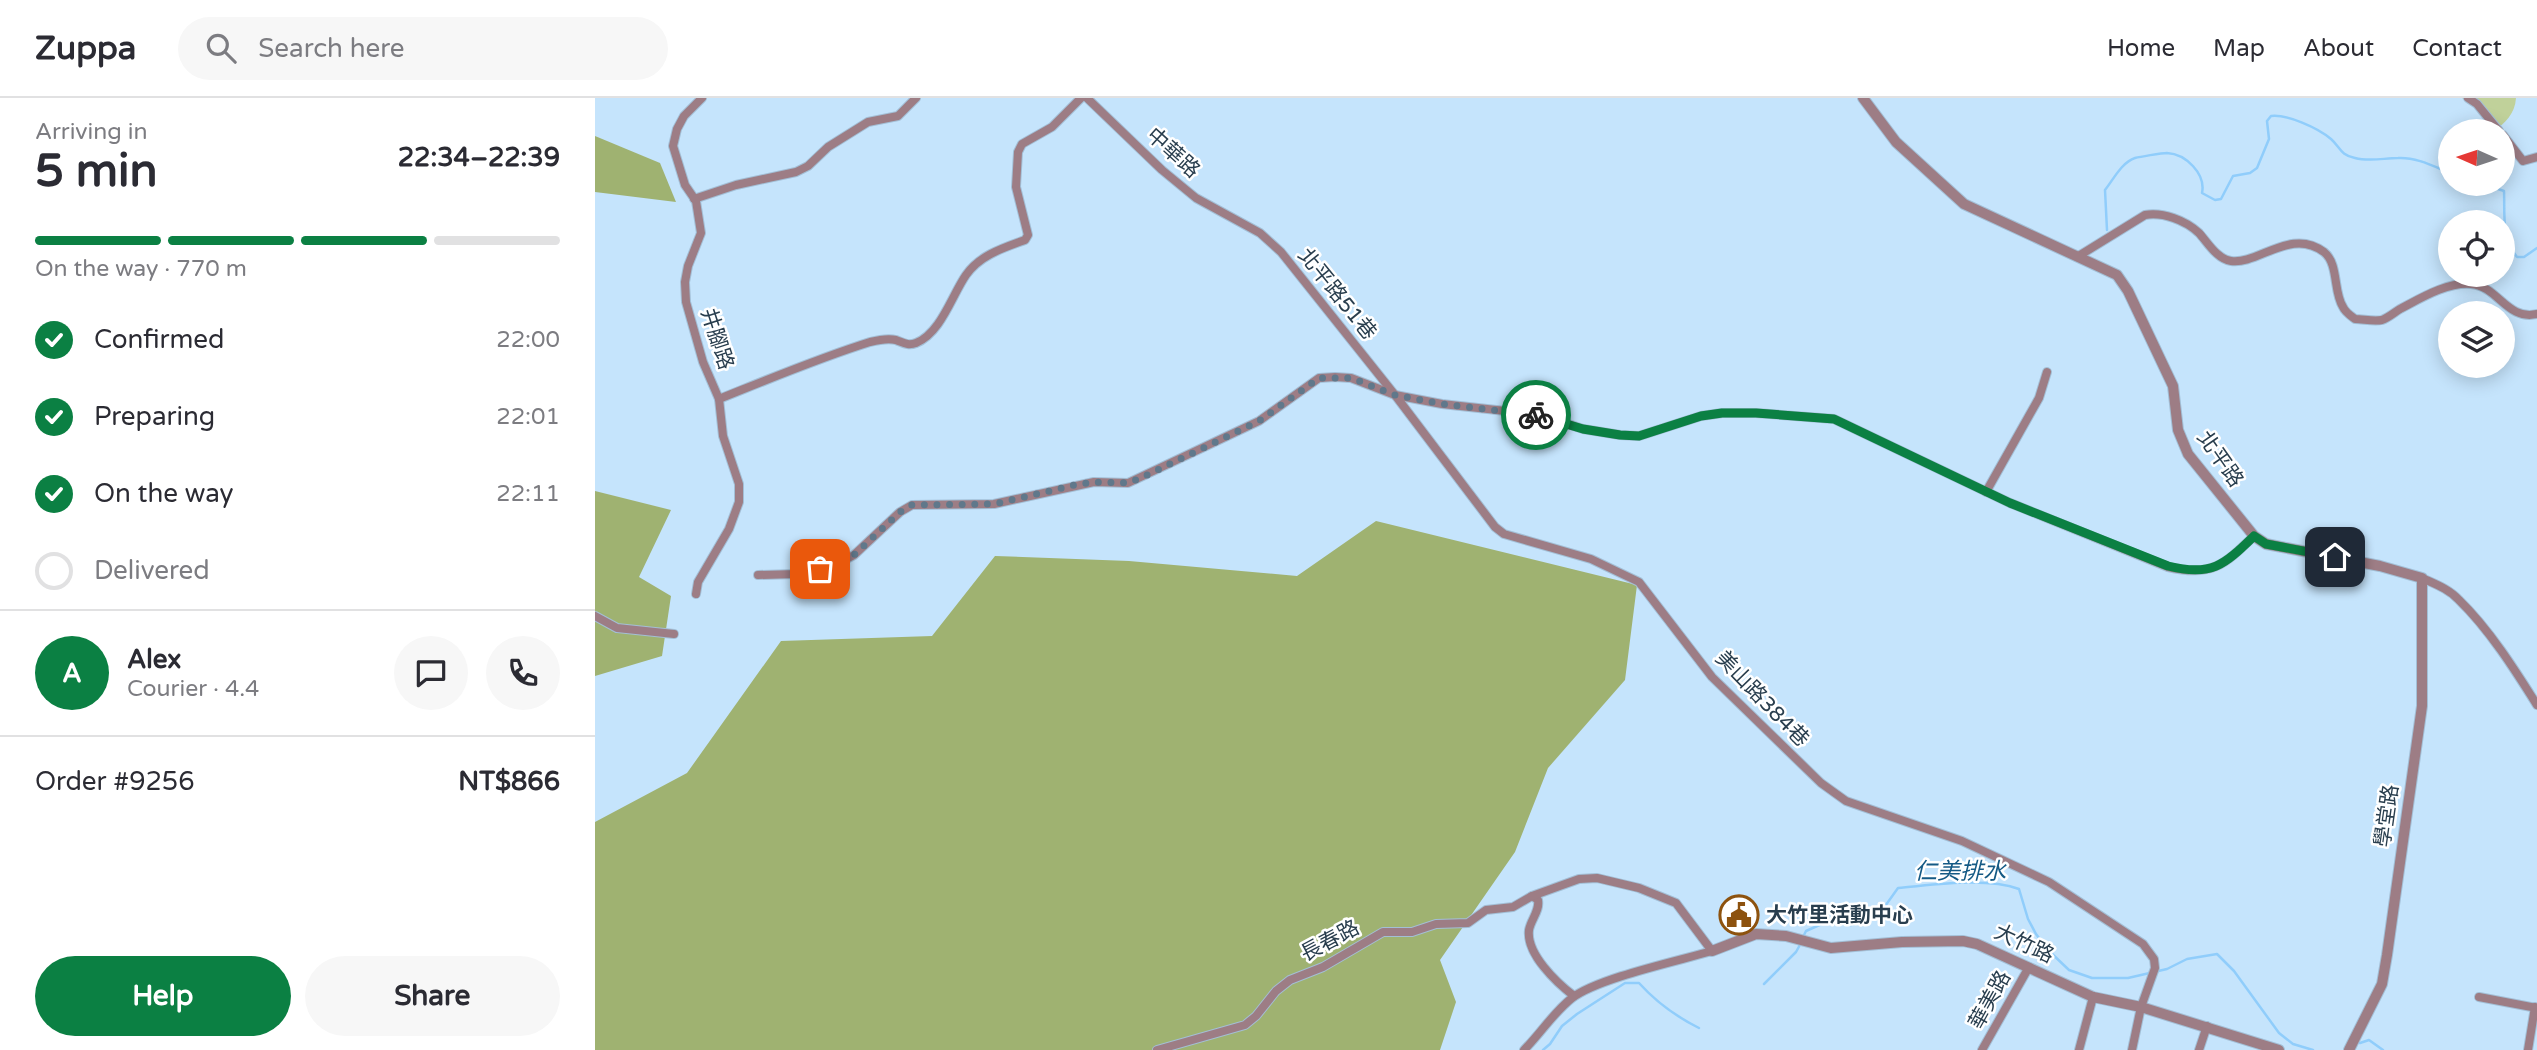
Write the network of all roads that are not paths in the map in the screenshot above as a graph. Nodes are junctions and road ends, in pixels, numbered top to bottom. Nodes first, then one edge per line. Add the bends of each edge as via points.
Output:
1 (702, 98) edge
2 (916, 98) edge
3 (1081, 98) edge
4 (1087, 98) edge
5 (1863, 98) edge
6 (2468, 98) edge
7 (2489, 119) edge
8 (2515, 151) edge
9 (2537, 157) edge
10 (694, 199) junction
11 (1244, 223) joint
12 (2077, 257) junction
13 (2537, 314) edge
14 (2047, 372) dead end
15 (1395, 395) junction
16 (719, 398) junction
17 (1986, 492) junction
18 (2254, 536) junction
19 (758, 575) dead end
20 (2422, 578) junction
21 (696, 594) dead end
22 (595, 616) edge
23 (674, 634) dead end
24 (2537, 705) edge
25 (1532, 896) junction
26 (1712, 951) junction
27 (2029, 967) junction
28 (1574, 996) junction
29 (2093, 997) junction
30 (2479, 997) dead end
31 (2141, 1007) junction
32 (2536, 1008) edge
33 (2207, 1026) junction
34 (1157, 1050) edge
35 (1524, 1050) edge
36 (1982, 1050) edge
37 (2079, 1050) edge
38 (2132, 1050) edge
39 (2199, 1050) edge
40 (2279, 1050) edge
41 (2349, 1050) edge
42 (2528, 1050) edge

1 - 10 street, 井腳路 via 684,116 673,146
2 - 10 street via 898,116 868,122 796,172
3 - 16 street via 1018,152 1016,187 1028,236 983,258 926,336 905,345 896,340 873,341
4 - 11 street, 中華路 via 1196,198
5 - 12 street, 北平路 via 1896,142 1964,204
6 - 7 street
8 - 9 street via 2523,161
10 - 16 street, 井腳路 via 701,233 688,266 686,302
11 - 15 street, 北平路51巷 via 1281,253
12 - 13 street via 2145,215 2157,213 2197,231 2228,261 2286,244 2308,245 2325,253 2342,307 2355,319 2381,320 2425,295 2472,284 2486,289 2511,310 2526,316
12 - 18 street, 北平路 via 2117,275 2128,291 2173,386 2178,429 2188,454
14 - 17 street via 2039,398
15 - 17 street via 1541,415 1620,435 1639,436 1722,413 1834,419
15 - 19 street via 1351,378 1319,378 1259,421 1128,483 1094,482 994,504 912,505 854,555 838,563 796,574
15 - 31 street, 美山路384巷 via 1495,527 1504,534 1591,559 1639,582 1712,677 1821,783 1846,801 1962,841 2049,882 2143,944 2155,968
16 - 21 street, 井腳路 via 739,502
17 - 18 street via 2187,571 2219,567
18 - 20 street via 2266,544
20 - 24 street via 2459,599
20 - 41 street, 學堂路 via 2422,706 2385,965 2382,984
22 - 23 street via 617,628
25 - 26 street, 長春路 via 1579,879 1597,878 1639,888 1676,903
25 - 28 street via 1539,907 1529,933 1532,945 1551,978
25 - 34 street, 長春路 via 1513,906 1486,910 1468,923 1383,932 1290,981 1245,1025
26 - 27 street, 大竹路 via 1756,934 1831,948 1963,942 1990,948
26 - 28 street, 大竹路 via 1605,982
27 - 29 street, 大竹路
27 - 36 street, 華美路
28 - 35 street, 大竹路
29 - 31 street, 大竹路
29 - 37 street
30 - 32 street
31 - 33 street, 大竹路
31 - 38 street
32 - 42 street
33 - 39 street
33 - 40 street, 大竹路

